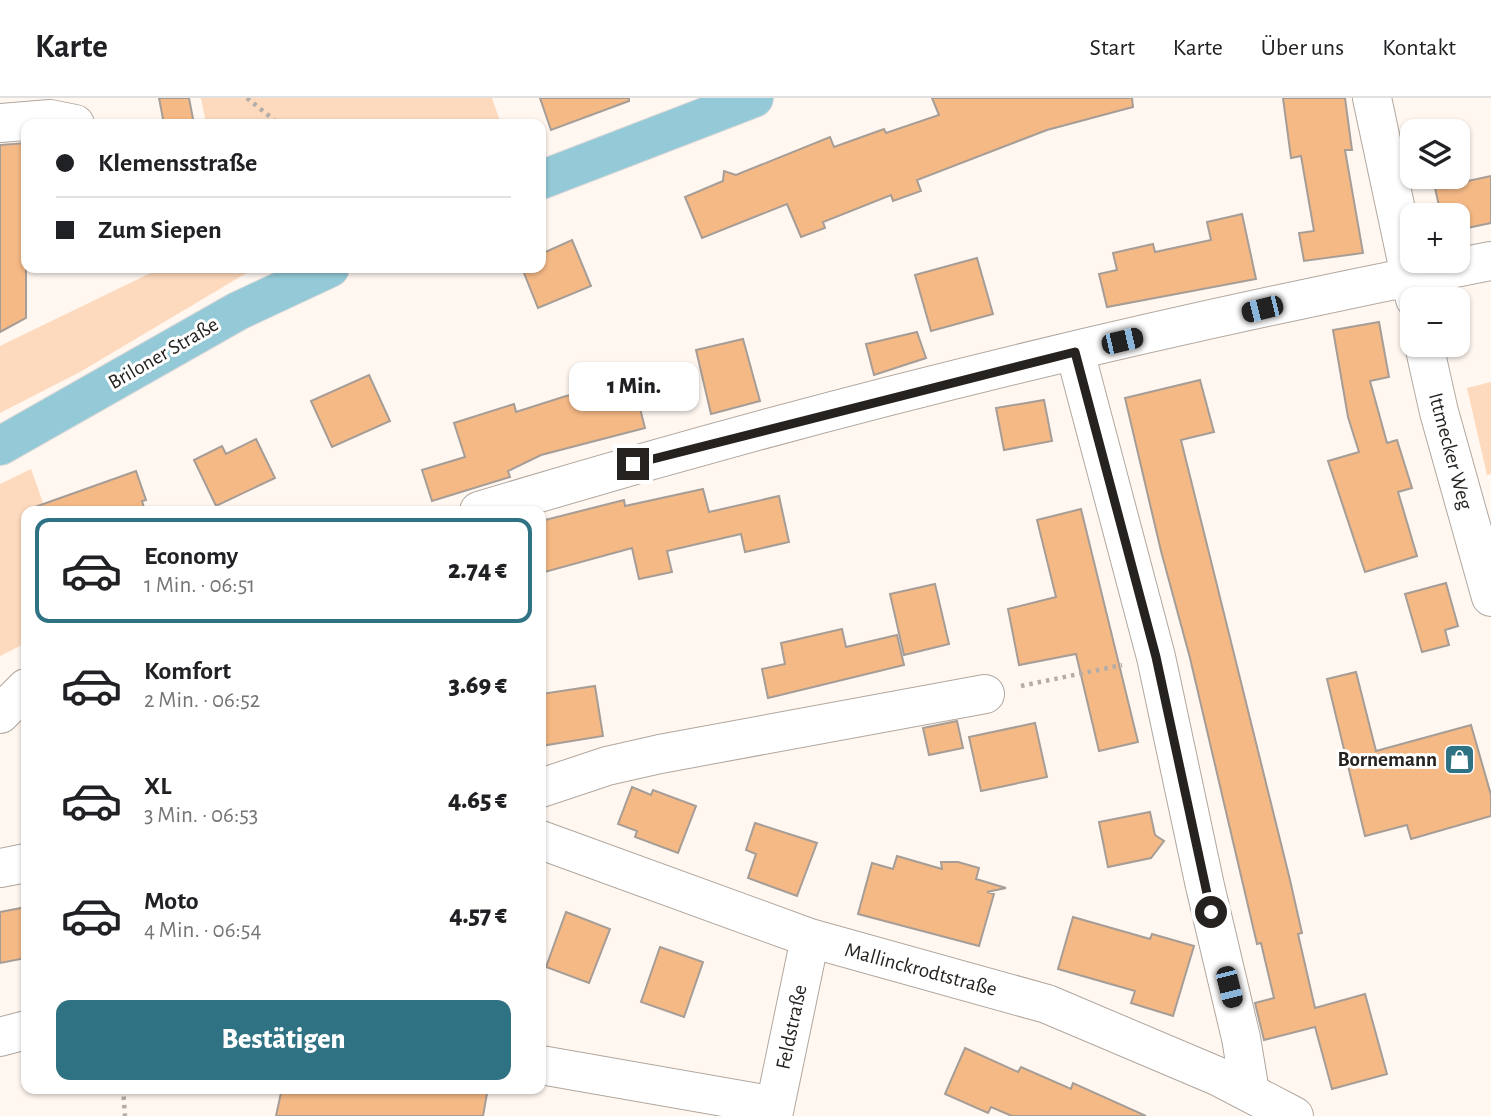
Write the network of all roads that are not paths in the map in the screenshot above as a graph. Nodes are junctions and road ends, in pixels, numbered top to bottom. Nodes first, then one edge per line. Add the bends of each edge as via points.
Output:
1 (754, 98) edge
2 (1372, 98) edge
3 (21, 121) edge
4 (0, 123) edge
5 (546, 178) edge
6 (1491, 261) edge
7 (320, 273) edge
8 (1413, 287) edge
9 (1416, 287) edge
10 (1400, 290) edge
11 (1075, 352) junction
12 (1427, 357) edge
13 (0, 446) edge
14 (496, 506) edge
15 (1491, 597) edge
16 (21, 693) edge
17 (985, 694) road end
18 (0, 714) edge
19 (21, 718) edge
20 (546, 786) edge
21 (546, 842) edge
22 (21, 864) edge
23 (0, 868) edge
24 (810, 938) junction
25 (21, 1031) edge
26 (0, 1037) edge
27 (546, 1066) edge
28 (1250, 1092) junction
29 (774, 1111) edge
30 (1294, 1116) edge

1 - 5 main road
2 - 8 street
3 - 4 street
6 - 9 street
7 - 13 main road, Briloner Straße via 238,311
10 - 11 street
11 - 14 street via 685,449
11 - 28 street via 1156,657
12 - 15 street, Ittmecker Weg
16 - 18 street
17 - 20 street via 660,754
18 - 19 street
21 - 24 street, Mallinckrodtstraße
22 - 23 street
24 - 28 street, Mallinckrodtstraße via 1047,1004
24 - 29 street, Feldstraße
25 - 26 street
27 - 29 street
28 - 30 street, Mallinckrodtstraße

